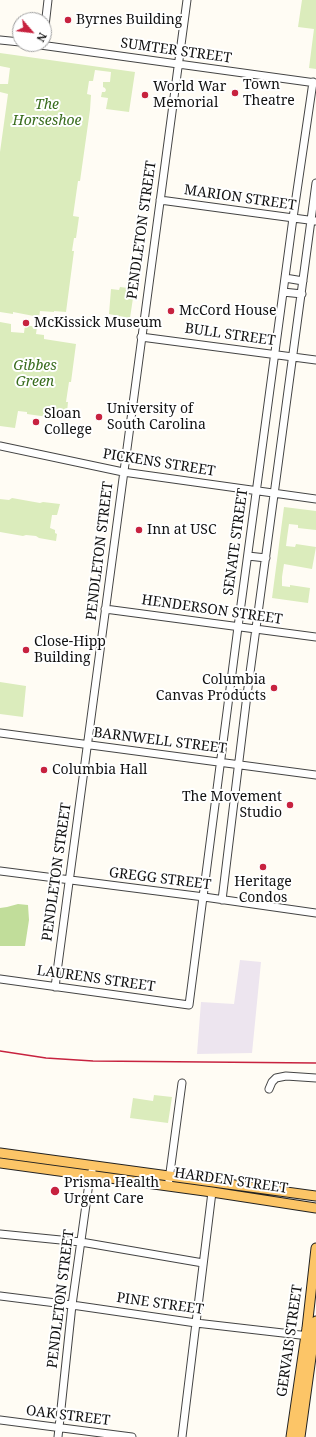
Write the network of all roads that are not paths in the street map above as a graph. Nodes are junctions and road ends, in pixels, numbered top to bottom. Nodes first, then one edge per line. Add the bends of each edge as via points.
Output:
1 (48, 0) edge
2 (187, 0) edge
3 (47, 12) edge
4 (0, 40) edge
5 (12, 41) edge
6 (52, 46) edge
7 (178, 64) junction
8 (314, 82) edge
9 (312, 113) edge
10 (316, 183) edge
11 (160, 200) junction
12 (293, 218) junction
13 (314, 221) edge
14 (285, 278) junction
15 (303, 281) junction
16 (283, 292) junction
17 (302, 294) junction
18 (141, 336) junction
19 (275, 354) junction
20 (293, 357) junction
21 (316, 360) edge
22 (0, 446) edge
23 (123, 472) junction
24 (256, 491) junction
25 (275, 493) junction
26 (316, 499) edge
27 (248, 556) junction
28 (266, 558) junction
29 (105, 609) junction
30 (238, 627) junction
31 (256, 629) junction
32 (316, 637) edge
33 (229, 693) junction
34 (248, 695) junction
35 (0, 733) edge
36 (87, 745) junction
37 (220, 762) junction
38 (239, 764) junction
39 (316, 775) edge
40 (0, 871) edge
41 (69, 880) junction
42 (204, 897) junction
43 (222, 900) junction
44 (316, 913) edge
45 (0, 979) edge
46 (55, 987) junction
47 (189, 1005) joint
48 (316, 1078) edge
49 (182, 1083) dead end
50 (269, 1088) dead end
51 (0, 1153) edge
52 (0, 1163) edge
53 (94, 1166) junction
54 (90, 1175) junction
55 (170, 1175) junction
56 (168, 1186) junction
57 (212, 1192) junction
58 (316, 1196) edge
59 (316, 1208) edge
60 (0, 1234) edge
61 (81, 1242) junction
62 (316, 1248) edge
63 (203, 1263) junction
64 (0, 1296) edge
65 (72, 1305) junction
66 (316, 1321) edge
67 (196, 1323) junction
68 (312, 1336) edge
69 (0, 1420) edge
70 (59, 1428) junction
71 (58, 1437) edge
72 (132, 1437) edge
73 (182, 1437) edge
74 (291, 1437) edge
75 (300, 1437) edge

1 - 3 street
2 - 7 street, PENDLETON STREET
4 - 5 street
6 - 7 street, SUMTER STREET
7 - 8 street, SUMTER STREET
7 - 11 street, PENDLETON STREET
8 - 9 street, SENATE STREET
9 - 12 street, SENATE STREET
10 - 13 street
11 - 12 street, MARION STREET
11 - 18 street, PENDLETON STREET
12 - 13 street, MARION STREET
12 - 14 street, SENATE STREET
13 - 15 street
14 - 15 street
14 - 16 street, SENATE STREET
15 - 17 street
16 - 17 street
16 - 19 street, SENATE STREET
17 - 20 street
18 - 19 street, BULL STREET
18 - 23 street, PENDLETON STREET
19 - 20 street, BULL STREET
19 - 24 street, SENATE STREET
20 - 21 street, BULL STREET
20 - 25 street
22 - 23 street, PICKENS STREET
23 - 24 street, PICKENS STREET
23 - 29 street, PENDLETON STREET
24 - 25 street, PICKENS STREET
24 - 27 street, SENATE STREET
25 - 26 street, PICKENS STREET
25 - 28 street
27 - 28 street
27 - 30 street, SENATE STREET
28 - 31 street
29 - 30 street, HENDERSON STREET
29 - 36 street, PENDLETON STREET
30 - 31 street, HENDERSON STREET
30 - 33 street, SENATE STREET
31 - 32 street, HENDERSON STREET
31 - 34 street
33 - 34 street
33 - 37 street, SENATE STREET
34 - 38 street
35 - 36 street, BARNWELL STREET
36 - 37 street, BARNWELL STREET
36 - 41 street, PENDLETON STREET
37 - 38 street, BARNWELL STREET
37 - 42 street, SENATE STREET
38 - 39 street, BARNWELL STREET
38 - 43 street
40 - 41 street, GREGG STREET
41 - 42 street, GREGG STREET
41 - 46 street, PENDLETON STREET
42 - 43 street, GREGG STREET
42 - 47 street, SENATE STREET
43 - 44 street, GREGG STREET
45 - 46 street, LAURENS STREET
46 - 47 street, LAURENS STREET
48 - 50 street via 276,1078
49 - 55 street
51 - 53 main road, HARDEN STREET
52 - 54 main road, HARDEN STREET
53 - 54 street, PENDLETON STREET
53 - 55 main road, HARDEN STREET
54 - 56 main road, HARDEN STREET
54 - 61 street, PENDLETON STREET
55 - 56 street
55 - 58 main road, HARDEN STREET
56 - 57 main road, HARDEN STREET
57 - 59 main road, HARDEN STREET
57 - 63 street
60 - 61 street
61 - 63 street
61 - 65 street, PENDLETON STREET
62 - 68 main road, GERVAIS STREET
63 - 67 street
64 - 65 street, PINE STREET
65 - 67 street, PINE STREET
65 - 70 street, PENDLETON STREET
66 - 68 main road, GERVAIS STREET
67 - 68 street, PINE STREET
67 - 73 street
68 - 74 main road, GERVAIS STREET
68 - 75 main road, GERVAIS STREET
69 - 70 street, OAK STREET
70 - 71 street, PENDLETON STREET
70 - 72 street, OAK STREET

